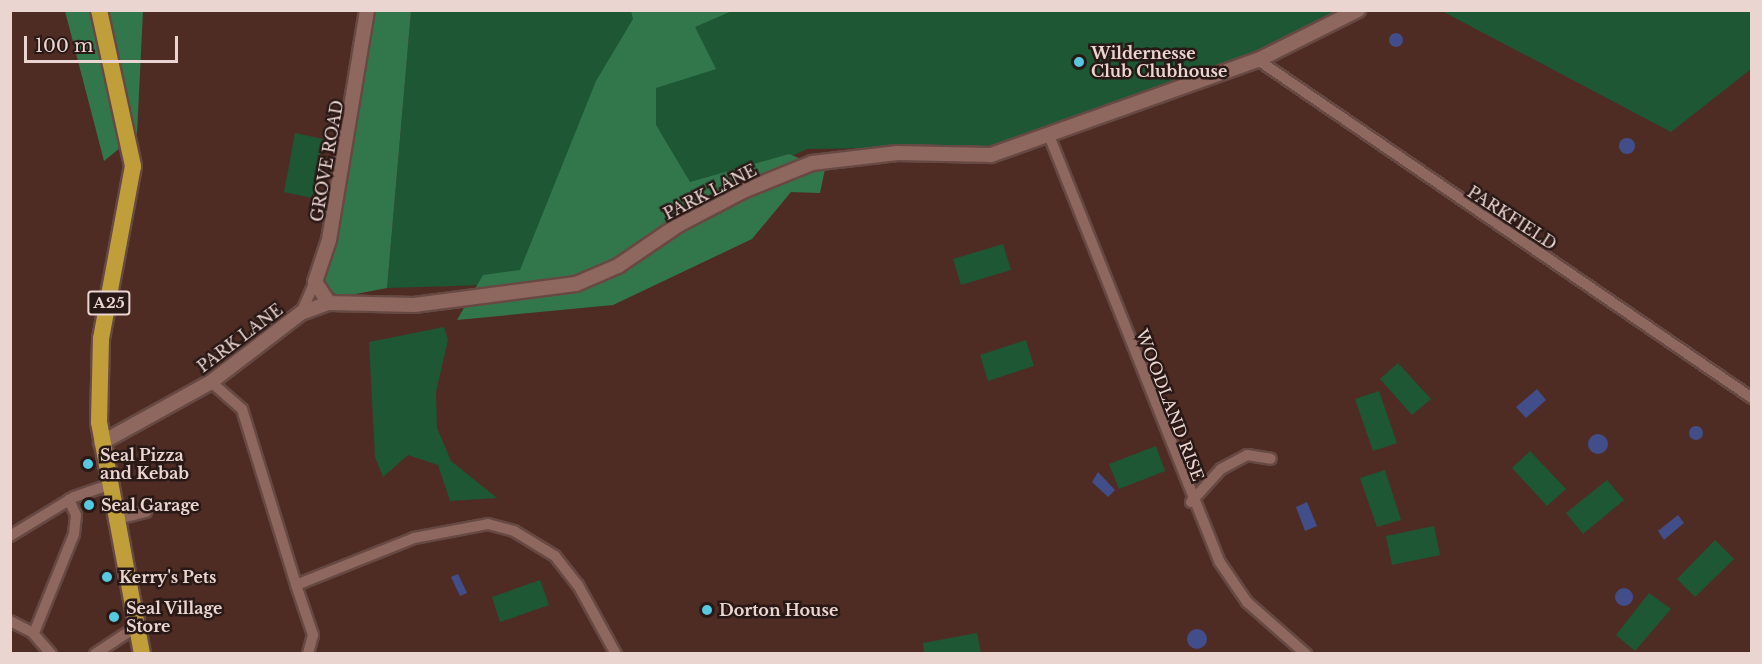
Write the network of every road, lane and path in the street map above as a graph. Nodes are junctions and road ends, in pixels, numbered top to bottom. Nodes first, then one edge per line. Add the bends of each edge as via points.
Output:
1 (99, 10) edge
2 (367, 10) edge
3 (1358, 10) edge
4 (1258, 60) junction
5 (1050, 138) junction
6 (315, 282) junction
7 (329, 303) junction
8 (301, 313) junction
9 (211, 382) junction
10 (1752, 398) edge
11 (101, 442) junction
12 (1271, 459) dead end
13 (108, 485) junction
14 (69, 500) junction
15 (1191, 502) junction
16 (146, 512) dead end
17 (114, 520) junction
18 (10, 536) edge
19 (296, 585) junction
20 (13, 622) edge
21 (136, 627) junction
22 (34, 633) junction
23 (10, 634) edge
24 (51, 654) edge
25 (95, 654) edge
26 (142, 654) edge
27 (308, 654) edge
28 (616, 654) edge
29 (1306, 654) edge

1 - 11 highway, A25 via 133,166 120,260 100,339
2 - 6 street, GROVE ROAD via 329,240
3 - 4 street, PARK LANE
4 - 5 street, PARK LANE
4 - 10 street, PARKFIELD
5 - 7 street, PARK LANE via 991,155 897,153 812,163 742,191 678,225 618,266 576,284 414,305
5 - 15 street, WOODLAND RISE via 1079,200
6 - 7 street
6 - 8 street, GROVE ROAD
7 - 8 street, PARK LANE
8 - 9 street, PARK LANE
9 - 11 street, PARK LANE
9 - 19 street via 242,409
11 - 13 highway, A25
12 - 15 street via 1248,455 1221,470
13 - 14 street
13 - 17 highway, A25
14 - 18 street
14 - 22 street via 76,516 73,536
15 - 29 street, WOODLAND RISE via 1218,561 1247,602
16 - 17 street
17 - 21 highway, A25
19 - 27 street via 313,635
19 - 28 street via 414,538 488,524 514,531 555,556 579,585
20 - 22 street
20 - 23 street
21 - 25 street
21 - 26 highway, A25
22 - 24 street

